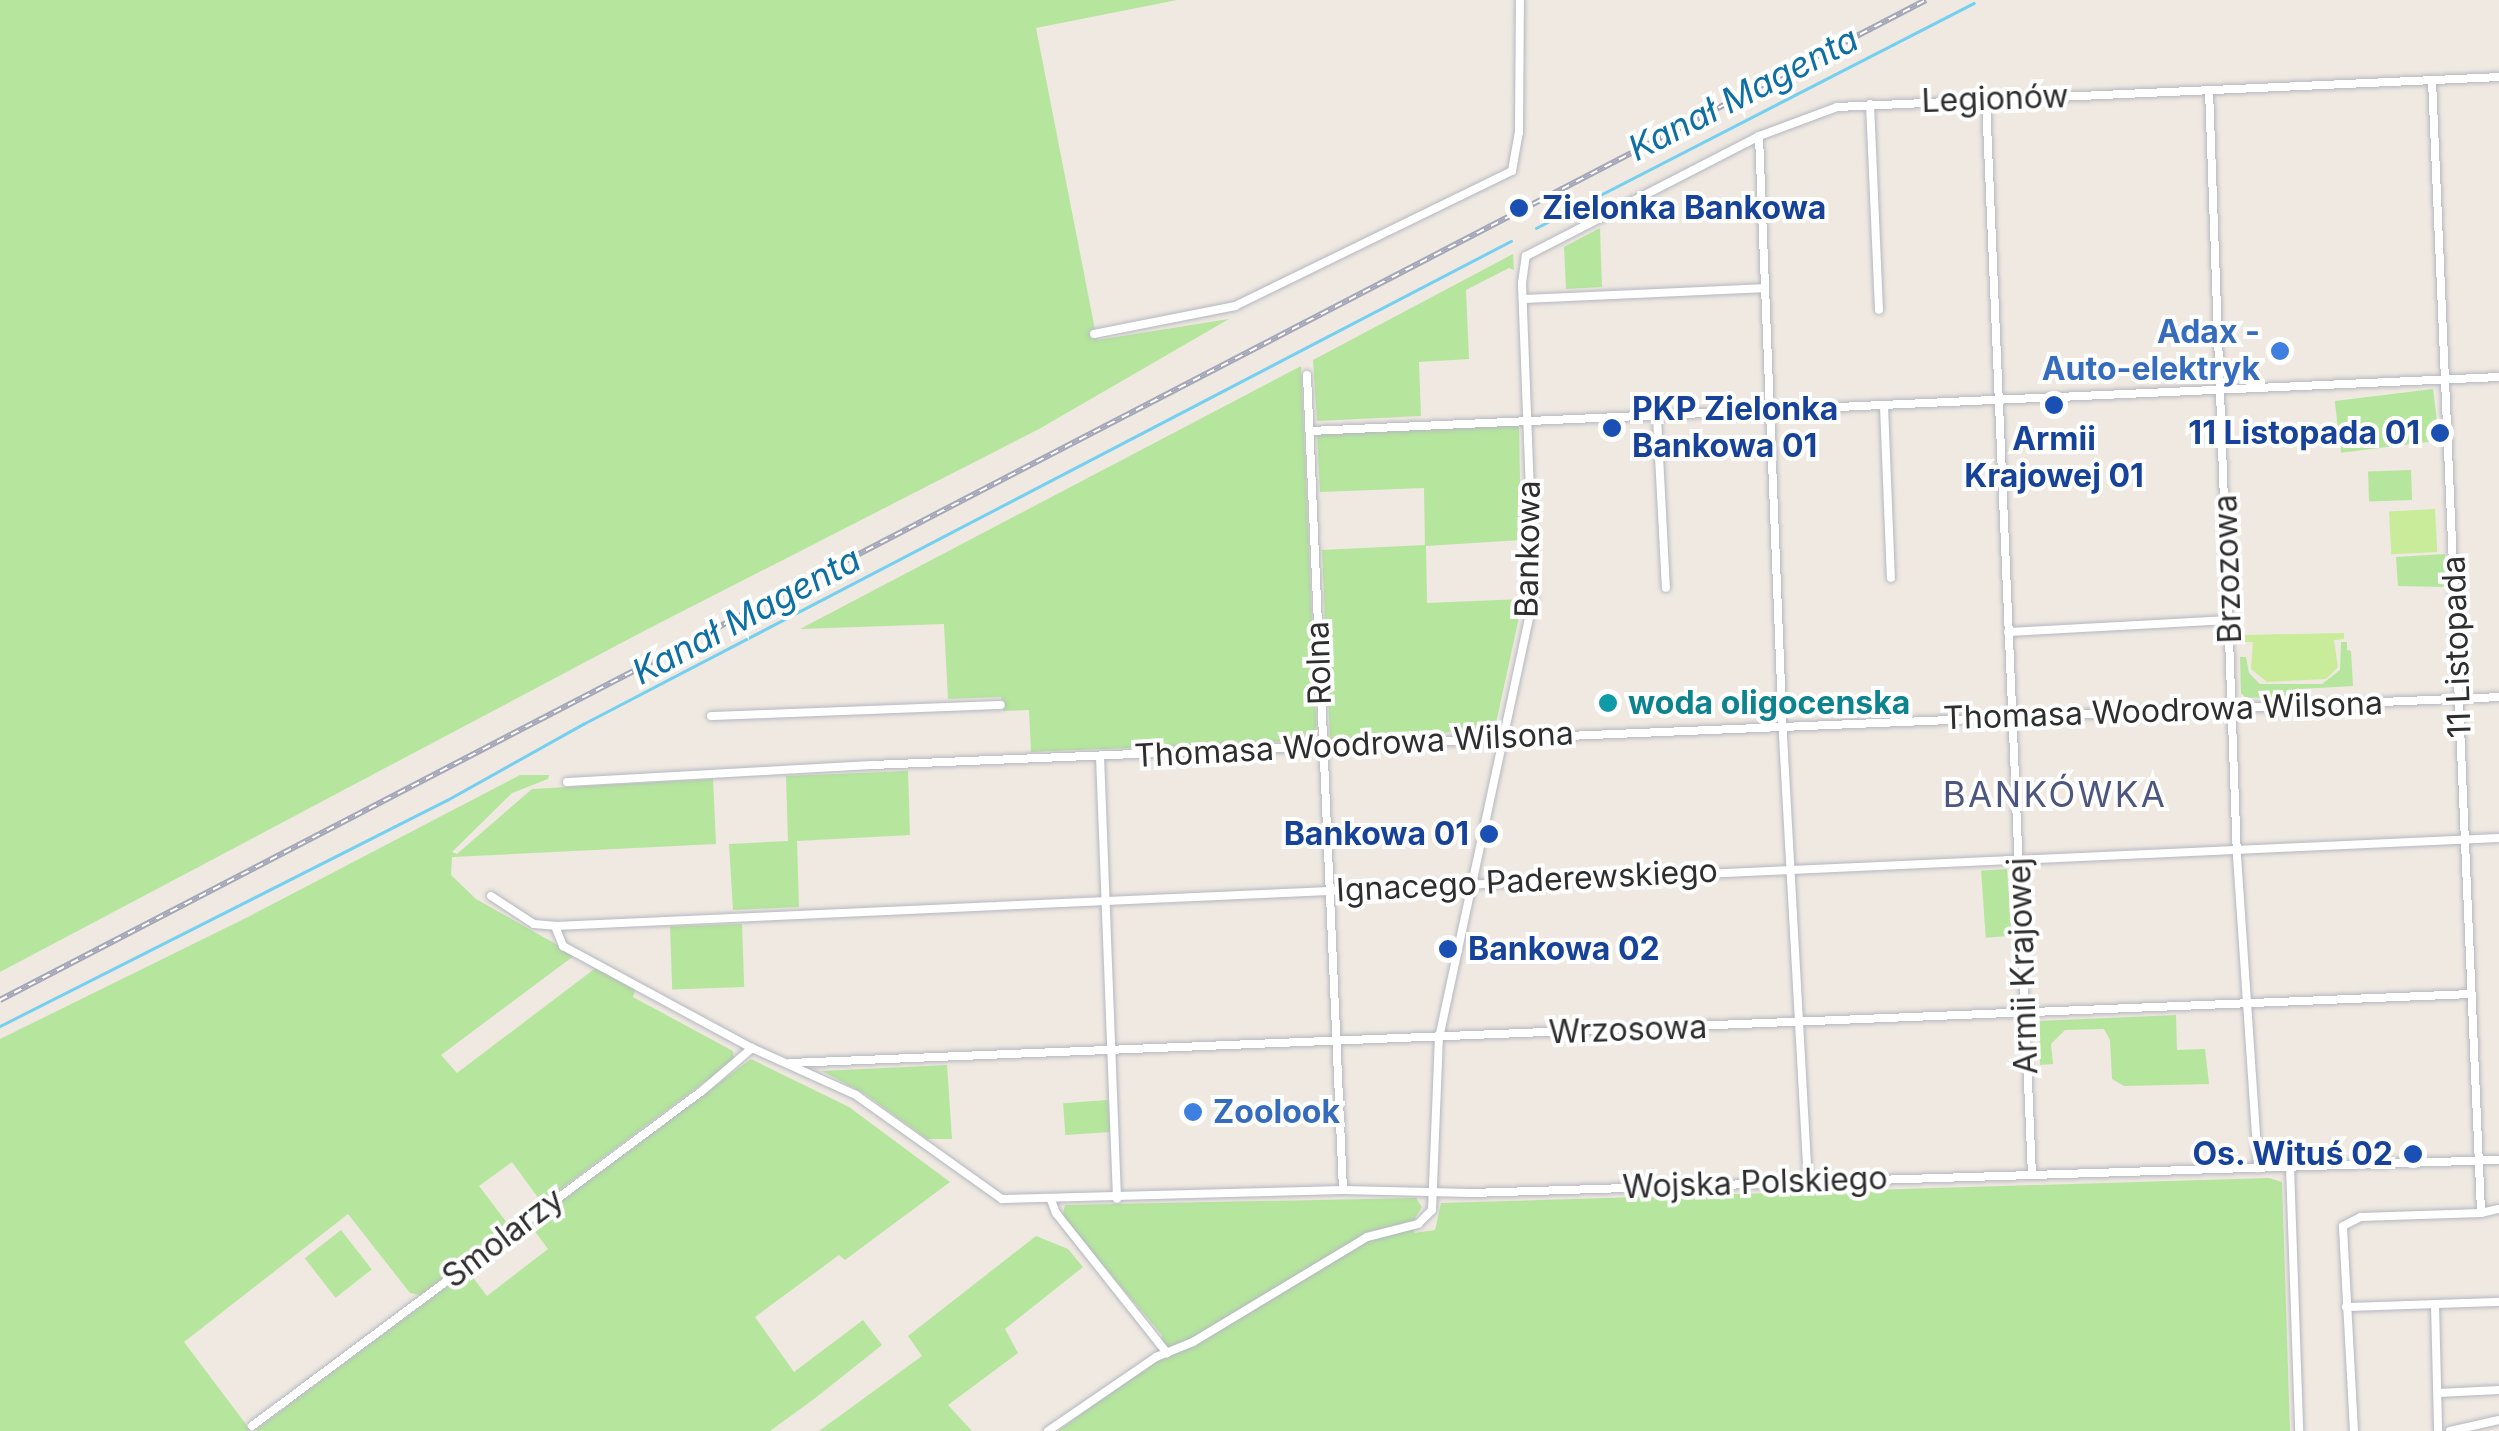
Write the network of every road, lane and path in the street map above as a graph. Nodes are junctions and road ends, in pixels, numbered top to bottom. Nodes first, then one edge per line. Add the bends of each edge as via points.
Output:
1 (1520, 0) edge
2 (2499, 77) edge
3 (2432, 80) junction
4 (2210, 90) junction
5 (1986, 100) junction
6 (1870, 104) junction
7 (1759, 136) junction
8 (1526, 256) joint
9 (1764, 288) junction
10 (1523, 299) junction
11 (1880, 310) dead end
12 (1094, 334) dead end
13 (1307, 375) dead end
14 (2499, 377) edge
15 (2446, 379) junction
16 (2222, 390) junction
17 (1998, 401) junction
18 (1884, 406) junction
19 (1771, 412) junction
20 (1657, 418) junction
21 (1529, 424) junction
22 (1310, 431) junction
23 (1892, 578) dead end
24 (1666, 588) dead end
25 (2230, 620) junction
26 (2008, 632) junction
27 (2499, 696) edge
28 (2458, 698) junction
29 (1001, 705) dead end
30 (2232, 707) junction
31 (711, 716) dead end
32 (2012, 717) junction
33 (1783, 726) junction
34 (1502, 738) junction
35 (1324, 747) junction
36 (1100, 756) junction
37 (567, 782) dead end
38 (2499, 838) edge
39 (2464, 840) junction
40 (2237, 849) junction
41 (2019, 858) junction
42 (1790, 868) junction
43 (1469, 883) junction
44 (1327, 890) junction
45 (491, 896) dead end
46 (1107, 900) junction
47 (555, 926) junction
48 (2470, 994) junction
49 (2245, 1004) junction
50 (2025, 1012) junction
51 (1799, 1023) junction
52 (1438, 1038) junction
53 (1334, 1041) junction
54 (752, 1048) junction
55 (1112, 1050) junction
56 (786, 1063) junction
57 (2499, 1160) edge
58 (2478, 1161) junction
59 (2290, 1167) junction
60 (2258, 1168) junction
61 (2032, 1174) junction
62 (1808, 1181) junction
63 (1343, 1190) junction
64 (1433, 1192) junction
65 (1117, 1199) junction
66 (1051, 1200) junction
67 (2499, 1208) edge
68 (2481, 1213) junction
69 (2499, 1302) edge
70 (2435, 1304) junction
71 (2346, 1307) junction
72 (1166, 1353) junction
73 (2499, 1390) edge
74 (2438, 1393) junction
75 (2499, 1420) edge
76 (252, 1426) dead end
77 (1048, 1431) edge
78 (2298, 1431) edge
79 (2354, 1431) edge
80 (2438, 1431) edge
81 (2450, 1431) edge

1 - 12 street via 1518,155 1506,175 1234,306
2 - 3 street, Legionów
3 - 4 street, Legionów
3 - 15 street, 11 Listopada
4 - 5 street, Legionów
4 - 16 street, Brzozowa
5 - 6 street, Legionów
5 - 17 street, Armii Krajowej
6 - 7 street, Legionów via 1838,106
6 - 11 street
7 - 8 street, Legionów
7 - 9 street
8 - 10 street, Bankowa
9 - 10 street
9 - 19 street
10 - 21 street, Bankowa
13 - 22 street, Rolna
14 - 15 street
15 - 16 street
15 - 28 street, 11 Listopada
16 - 17 street
16 - 25 street, Brzozowa
17 - 18 street
17 - 26 street, Armii Krajowej
18 - 19 street
18 - 23 street
19 - 20 street
19 - 33 street
20 - 21 street
20 - 24 street
21 - 22 street
21 - 34 street, Bankowa via 1534,596
22 - 35 street, Rolna
25 - 26 street
25 - 30 street, Brzozowa
26 - 32 street, Armii Krajowej
27 - 28 street, Thomasa Woodrowa Wilsona
28 - 30 street, Thomasa Woodrowa Wilsona
28 - 39 street, 11 Listopada
29 - 31 street
30 - 32 street, Thomasa Woodrowa Wilsona
30 - 40 street, Brzozowa
32 - 33 street, Thomasa Woodrowa Wilsona
32 - 41 street, Armii Krajowej
33 - 34 street, Thomasa Woodrowa Wilsona
33 - 42 street
34 - 35 street, Thomasa Woodrowa Wilsona
34 - 43 street, Bankowa
35 - 36 street, Thomasa Woodrowa Wilsona
35 - 44 street, Rolna
36 - 37 street, Thomasa Woodrowa Wilsona
36 - 46 street
38 - 39 street, Ignacego Paderewskiego
39 - 40 street, Ignacego Paderewskiego
39 - 48 street, 11 Listopada
40 - 41 street, Ignacego Paderewskiego
40 - 49 street, Brzozowa
41 - 42 street, Ignacego Paderewskiego
41 - 50 street, Armii Krajowej
42 - 43 street, Ignacego Paderewskiego
42 - 51 street
43 - 44 street, Ignacego Paderewskiego
43 - 52 street, Bankowa
44 - 46 street, Ignacego Paderewskiego
44 - 53 street, Rolna
45 - 47 street via 534,924
46 - 47 street, Ignacego Paderewskiego
46 - 55 street
47 - 54 street via 563,946
48 - 49 street, Wrzosowa
48 - 58 street, 11 Listopada
49 - 50 street, Wrzosowa
49 - 60 street, Brzozowa
50 - 51 street, Wrzosowa
50 - 61 street, Armii Krajowej
51 - 52 street, Wrzosowa
51 - 62 street
52 - 53 street, Wrzosowa
52 - 64 street, Bankowa
53 - 55 street, Wrzosowa
53 - 63 street, Rolna
54 - 56 street
54 - 76 street, Smolarzy
55 - 56 street, Wrzosowa
55 - 65 street
56 - 66 street, Wojska Polskiego via 856,1095 987,1190 1012,1200
57 - 58 street, Wojska Polskiego
58 - 59 street, Wojska Polskiego
58 - 68 street, 11 Listopada
59 - 60 street, Wojska Polskiego
59 - 78 street
60 - 61 street, Wojska Polskiego
61 - 62 street, Wojska Polskiego
62 - 64 street, Wojska Polskiego
63 - 64 street, Wojska Polskiego
63 - 65 street, Wojska Polskiego
64 - 72 street via 1423,1222 1367,1237
65 - 66 street, Wojska Polskiego
66 - 72 street
67 - 68 street
68 - 71 street via 2352,1219 2342,1230
69 - 70 street
70 - 71 street
70 - 74 street
71 - 79 street
72 - 77 street
73 - 74 street
74 - 80 street
75 - 81 street

